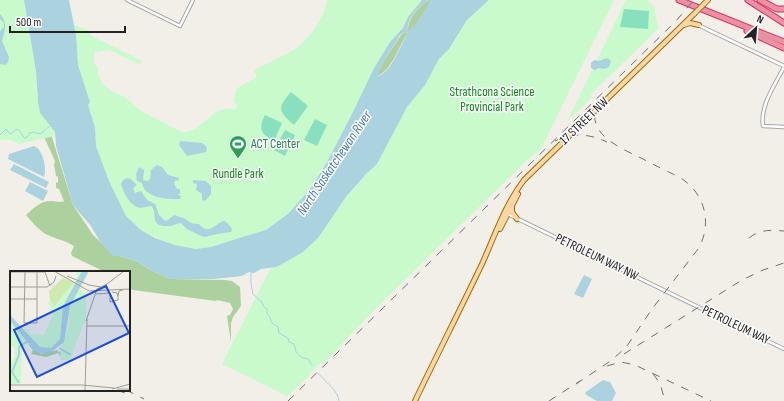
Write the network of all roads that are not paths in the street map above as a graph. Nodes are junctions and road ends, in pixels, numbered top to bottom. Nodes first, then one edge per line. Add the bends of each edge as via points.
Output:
1 (127, 0) edge
2 (193, 0) edge
3 (679, 0) edge
4 (708, 0) edge
5 (748, 0) edge
6 (760, 0) edge
7 (784, 9) edge
8 (702, 10) junction
9 (694, 14) junction
10 (688, 20) junction
11 (784, 22) edge
12 (699, 25) junction
13 (681, 27) junction
14 (784, 42) edge
15 (784, 50) edge
16 (784, 66) edge
17 (784, 127) edge
18 (539, 165) junction
19 (512, 204) junction
20 (506, 213) junction
21 (517, 219) junction
22 (503, 223) junction
23 (484, 259) junction
24 (689, 302) joint
25 (784, 349) edge
26 (415, 401) edge

1 - 2 street via 180,26
3 - 8 highway
4 - 9 main road, 17 STREET NW, bridge
5 - 11 highway
6 - 7 highway via 777,9
8 - 14 highway
8 - 15 highway
9 - 10 main road, 17 STREET NW
9 - 12 main road via 694,22
10 - 12 street
10 - 13 main road, 17 STREET NW
12 - 13 main road via 690,23
12 - 16 street
13 - 18 main road, 17 STREET NW
16 - 17 street via 762,115 763,126
18 - 19 main road, 17 STREET NW
18 - 20 main road, 17 STREET NW via 517,189
19 - 20 main road, 17 STREET NW
19 - 21 main road via 512,212
20 - 21 street, PETROLEUM WAY NW
20 - 22 main road, 17 STREET NW
20 - 23 main road, 17 STREET NW
21 - 22 main road
21 - 24 street, PETROLEUM WAY NW
22 - 23 main road, 17 STREET NW
23 - 26 main road, 17 STREET NW
24 - 25 street, PETROLEUM WAY

